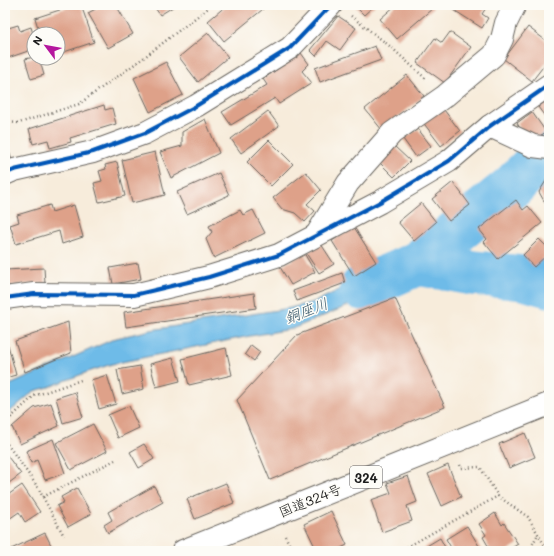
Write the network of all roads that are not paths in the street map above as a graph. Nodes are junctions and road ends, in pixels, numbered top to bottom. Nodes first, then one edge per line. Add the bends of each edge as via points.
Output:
1 (515, 5) edge
2 (340, 10) edge
3 (549, 85) edge
4 (490, 126) junction
5 (541, 147) edge
6 (5, 174) edge
7 (317, 234) junction
8 (5, 298) edge
9 (549, 404) edge
10 (183, 551) edge

1 - 7 main road via 494,55 445,96 392,133 348,183
2 - 6 main road via 290,48 196,106 145,133 93,152
3 - 4 main road
4 - 5 main road
4 - 7 main road via 449,161 380,202
7 - 8 main road via 279,254 209,277 134,295 34,294
9 - 10 main road, 国道324号 / 324

